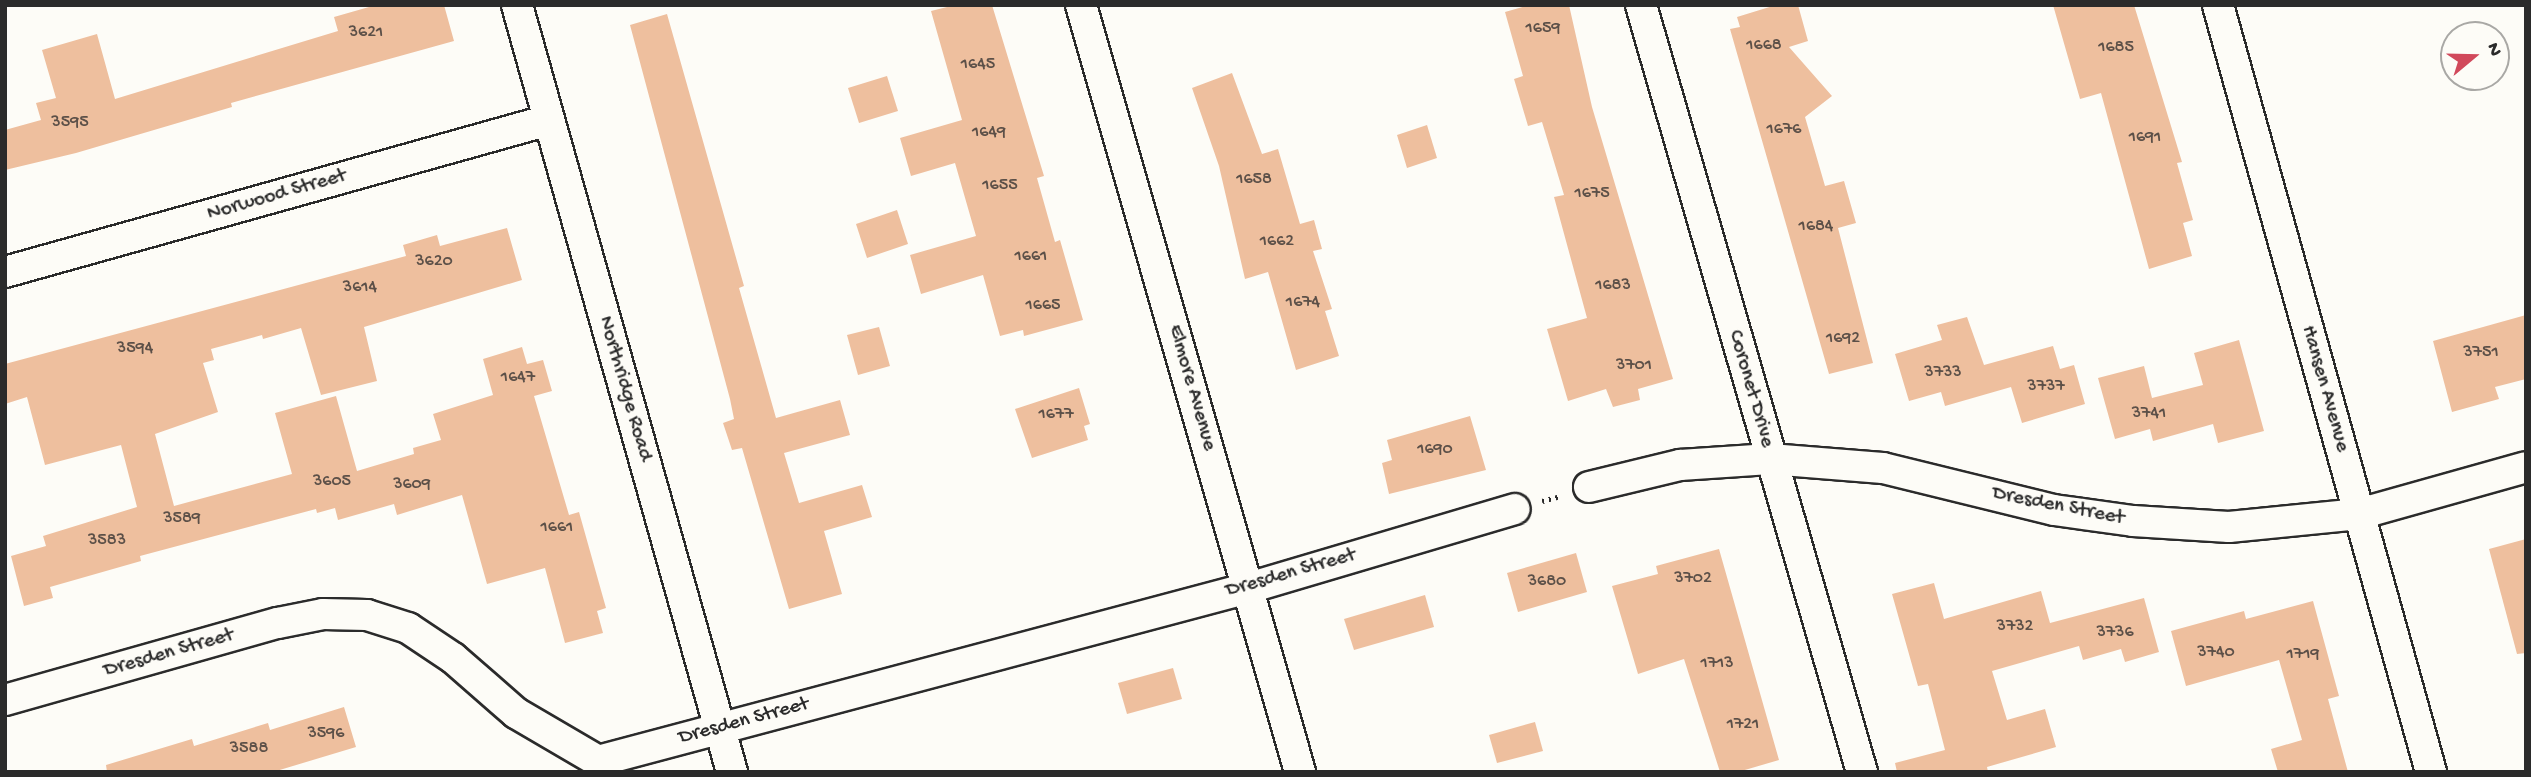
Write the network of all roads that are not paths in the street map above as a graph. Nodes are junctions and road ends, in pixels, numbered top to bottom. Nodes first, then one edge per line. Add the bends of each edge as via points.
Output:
1 (517, 5) edge
2 (1081, 5) edge
3 (1641, 5) edge
4 (2218, 5) edge
5 (549, 120) junction
6 (5, 272) edge
7 (1770, 459) junction
8 (2526, 467) edge
9 (1589, 487) road end
10 (1515, 509) road end
11 (2359, 514) junction
12 (1248, 588) junction
13 (5, 700) edge
14 (720, 729) junction
15 (595, 766) edge
16 (732, 772) edge
17 (1300, 772) edge
18 (1862, 772) edge
19 (2431, 772) edge

1 - 5 street, Northridge Road
2 - 12 street, Elmore Avenue
3 - 7 street, Coronet Drive
4 - 11 street, Hansen Avenue
5 - 6 street, Norwood Street
5 - 14 street, Northridge Road
7 - 9 street, Dresden Street via 1680,465
7 - 11 street, Dresden Street via 1883,468 2054,510 2133,521 2229,527
7 - 18 street, Coronet Drive
8 - 11 street, Dresden Street
10 - 12 street, Dresden Street
11 - 19 street, Hansen Avenue
12 - 14 street, Dresden Street
12 - 17 street, Elmore Avenue
13 - 15 street, Dresden Street via 278,623 323,614 368,615 408,628 453,658 516,713
14 - 15 street, Dresden Street
14 - 16 street, Northridge Road

